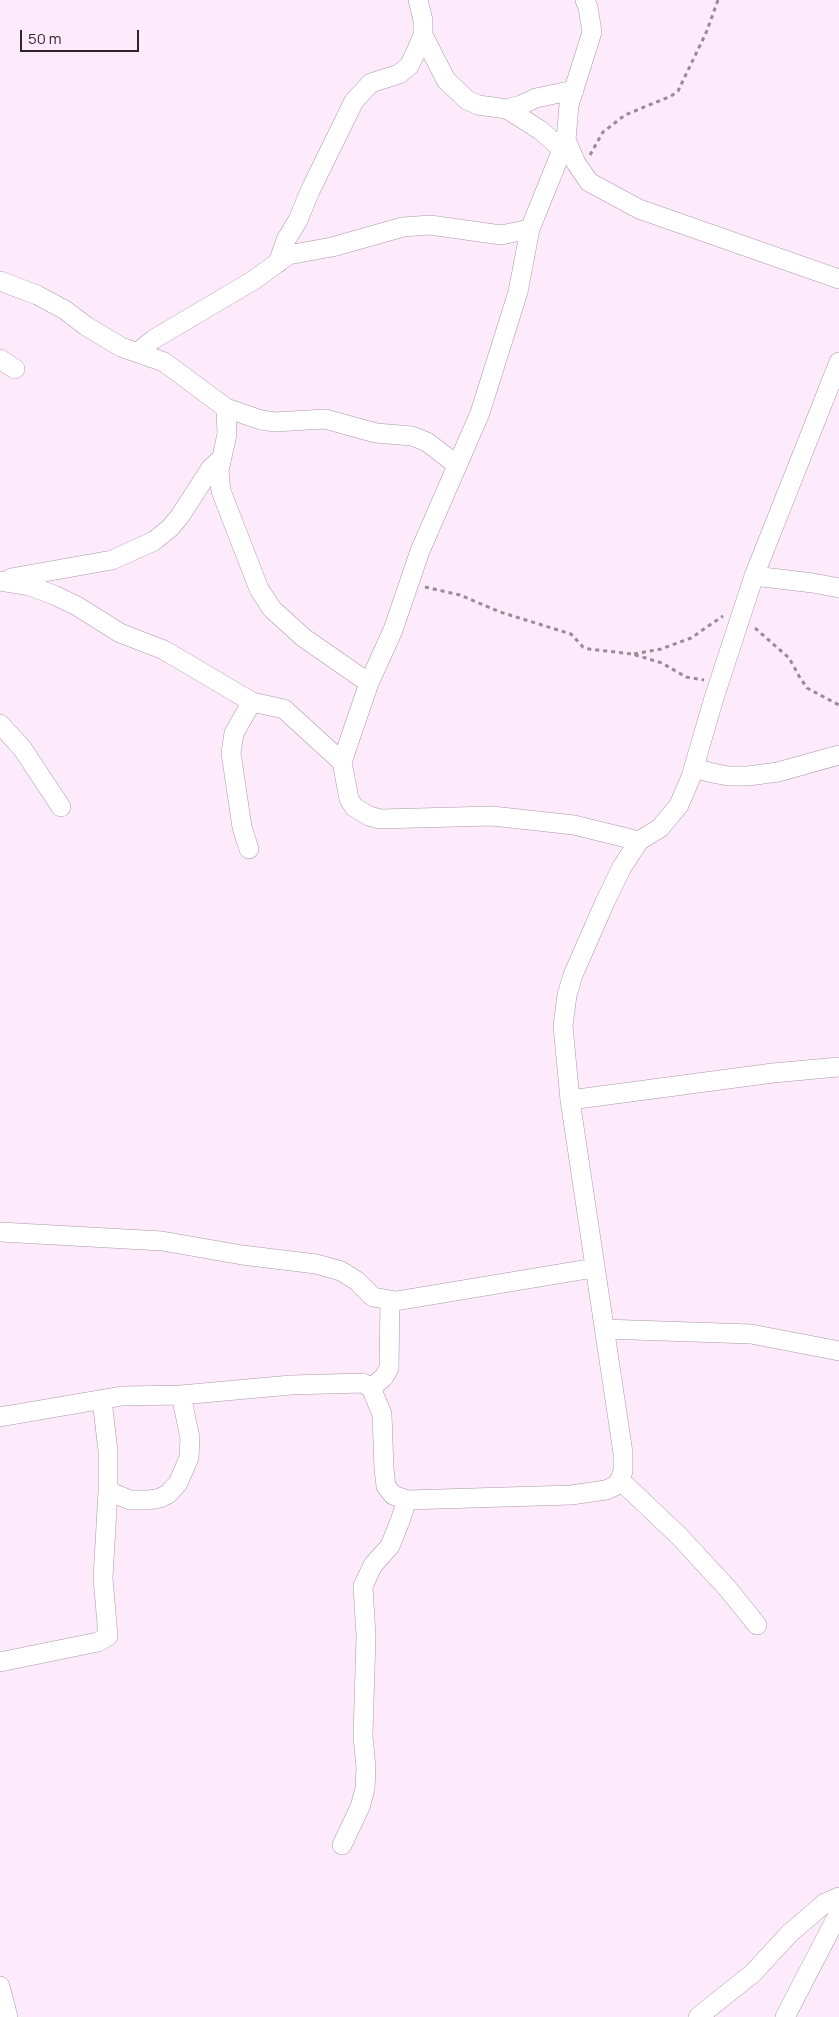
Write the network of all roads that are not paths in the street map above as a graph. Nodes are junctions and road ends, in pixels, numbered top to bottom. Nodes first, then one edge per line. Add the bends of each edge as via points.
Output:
1 (418, 0) edge
2 (588, 2) edge
3 (423, 35) junction
4 (574, 90) junction
5 (506, 109) junction
6 (564, 144) junction
7 (530, 229) junction
8 (278, 263) junction
9 (839, 279) edge
10 (0, 281) edge
11 (138, 352) junction
12 (839, 362) edge
13 (226, 408) junction
14 (220, 459) junction
15 (457, 465) junction
16 (754, 576) junction
17 (0, 580) edge
18 (839, 588) edge
19 (370, 683) junction
20 (252, 702) junction
21 (0, 724) edge
22 (839, 755) edge
23 (342, 762) junction
24 (694, 767) junction
25 (61, 807) dead end
26 (639, 841) junction
27 (248, 849) dead end
28 (839, 1067) edge
29 (570, 1100) junction
30 (0, 1232) edge
31 (594, 1268) junction
32 (390, 1300) junction
33 (604, 1329) junction
34 (839, 1351) edge
35 (371, 1388) junction
36 (181, 1395) junction
37 (102, 1400) junction
38 (0, 1417) edge
39 (620, 1480) junction
40 (108, 1492) junction
41 (407, 1500) junction
42 (757, 1625) dead end
43 (0, 1662) edge
44 (342, 1845) dead end
45 (839, 1897) edge
46 (839, 1913) edge
47 (0, 1986) edge
48 (8, 2017) edge
49 (698, 2017) edge
50 (785, 2017) edge

1 - 3 street
2 - 4 street via 592,32
3 - 5 street via 446,80 455,90 478,105
3 - 8 street via 409,66 399,74 371,83 354,100
4 - 5 street via 536,98
4 - 6 street
5 - 6 street
6 - 7 street
6 - 9 street via 589,182 638,209
7 - 8 street via 501,235 430,225 403,228 288,255
7 - 15 street via 518,292 502,346 480,413
8 - 11 street
10 - 11 street via 37,295 121,347
11 - 13 street via 164,362
12 - 16 street
13 - 14 street via 227,434
13 - 15 street via 261,420 325,419 376,433 412,436 427,442
14 - 17 street via 170,528 146,545 112,560
14 - 19 street via 221,491 259,589 272,608 304,638
15 - 19 street
16 - 18 street
16 - 24 street
17 - 20 street via 30,586 77,606 120,633 164,650
19 - 23 street
20 - 23 street via 288,712
20 - 27 street via 234,733 231,754
21 - 25 street via 22,748
22 - 24 street via 778,772 748,776 728,776
23 - 26 street via 349,798 354,807 380,819 492,816 574,825
24 - 26 street via 679,805 660,828
26 - 29 street via 605,902 567,995 563,1026
28 - 29 street
29 - 31 street
30 - 32 street via 162,1242 316,1264 342,1271 373,1296
31 - 32 street
31 - 33 street
32 - 35 street via 389,1368
33 - 34 street via 751,1334
33 - 39 street via 623,1453
35 - 36 street via 363,1383 301,1384
35 - 41 street via 382,1414 386,1486 393,1495
36 - 37 street via 122,1396
36 - 40 street via 190,1438 189,1458 178,1483 168,1494 149,1500 130,1500
37 - 38 street
37 - 40 street via 108,1451
39 - 41 street via 606,1490 571,1495
39 - 42 street via 679,1536 728,1588
40 - 43 street via 103,1578 108,1636 98,1642
41 - 44 street via 390,1546 373,1565 363,1586 366,1636 365,1789
45 - 49 street via 825,1903 790,1933 753,1973
46 - 50 street
47 - 48 street

